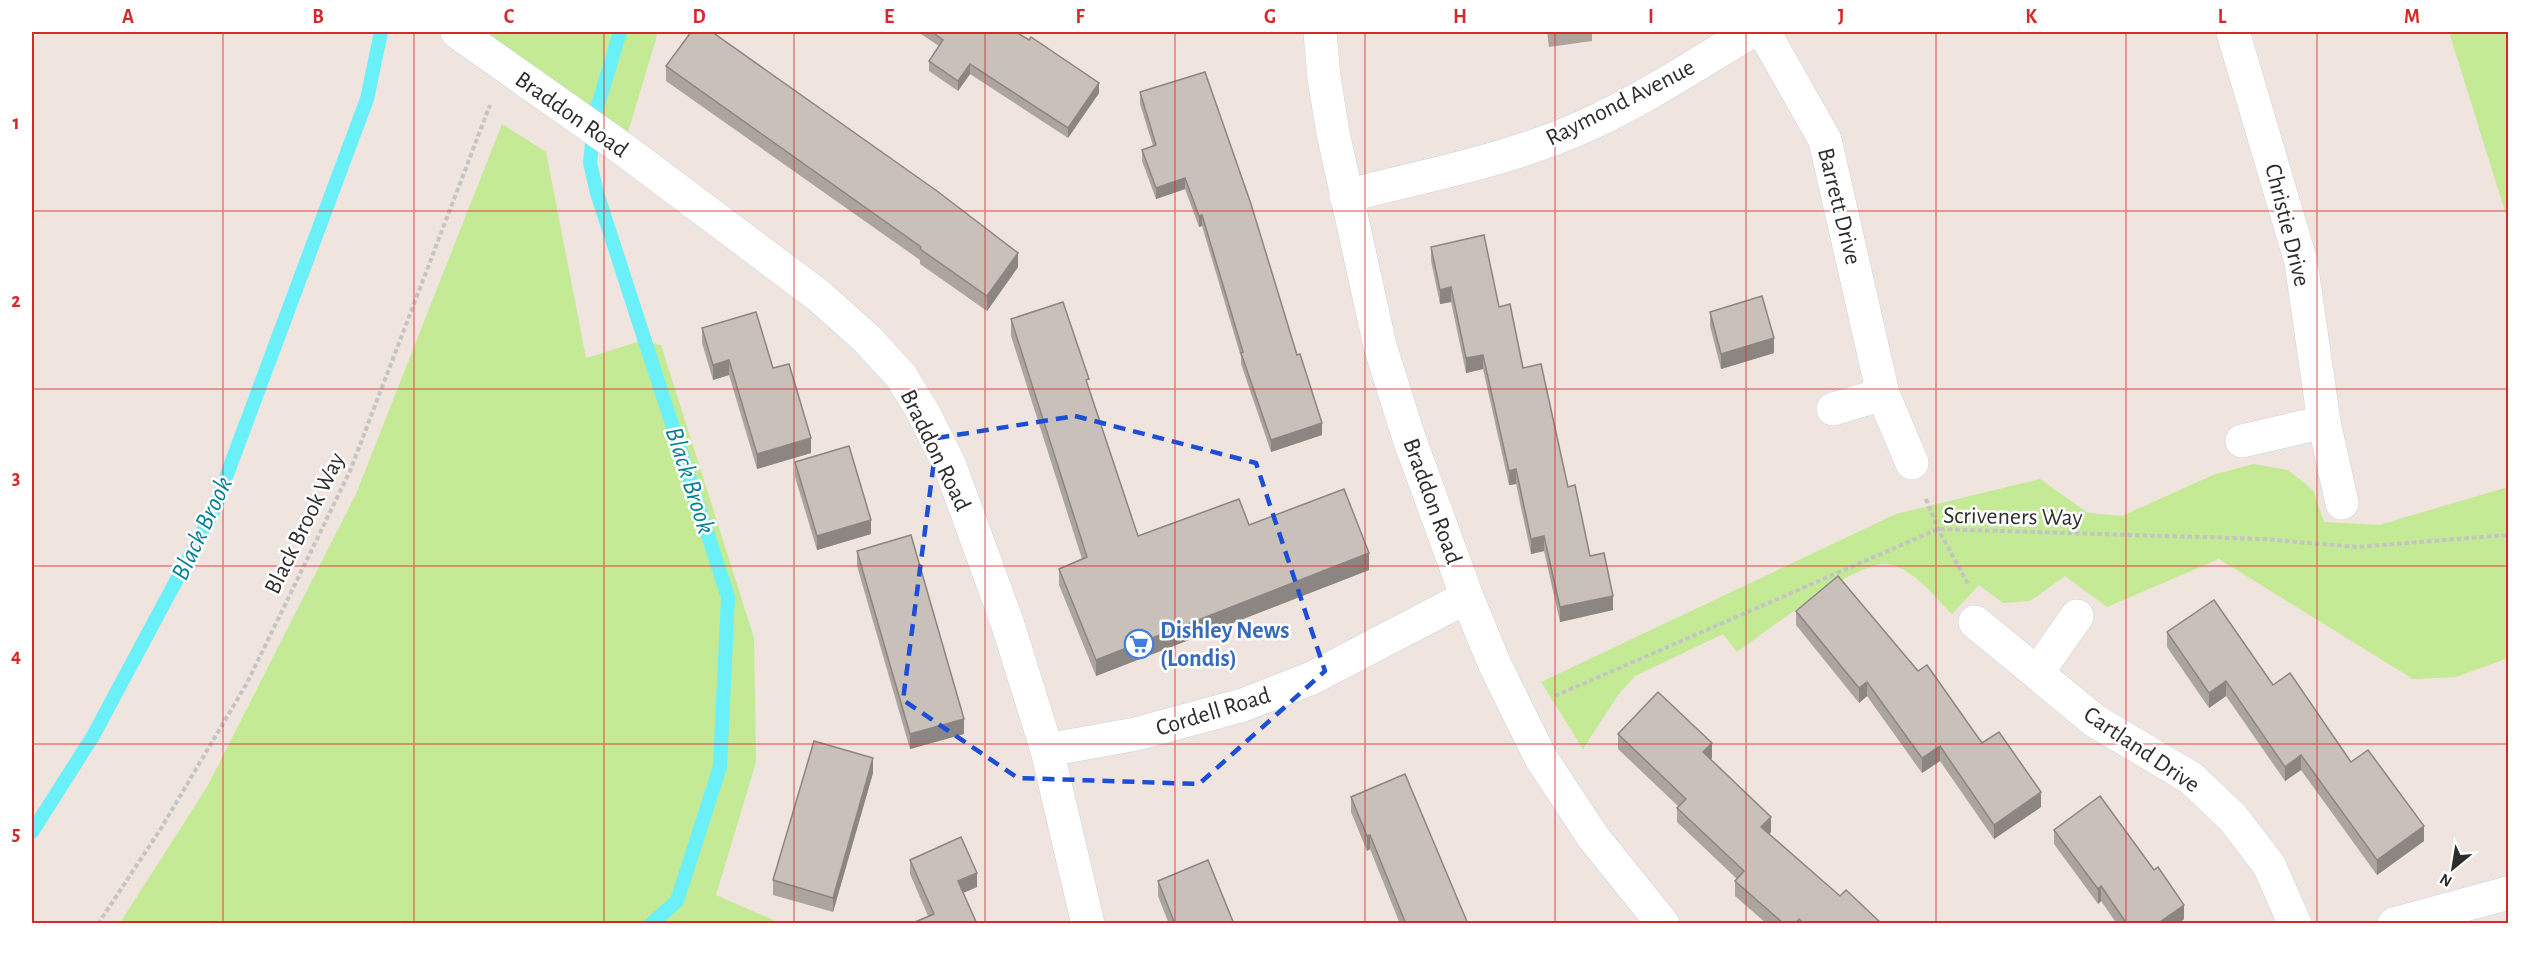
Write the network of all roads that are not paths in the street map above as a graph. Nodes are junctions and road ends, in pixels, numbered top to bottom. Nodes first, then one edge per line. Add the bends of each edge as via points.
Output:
1 (457, 32) edge
2 (1320, 32) edge
3 (1750, 32) edge
4 (1764, 32) edge
5 (2233, 32) edge
6 (1346, 196) junction
7 (1883, 394) junction
8 (1833, 409) dead end
9 (2324, 422) junction
10 (2242, 441) dead end
11 (1912, 463) road end
12 (2342, 503) dead end
13 (1467, 597) junction
14 (2077, 616) dead end
15 (1975, 622) road end
16 (2037, 673) junction
17 (1047, 750) junction
18 (2508, 893) edge
19 (1088, 924) edge
20 (1663, 924) edge
21 (2295, 924) edge
22 (2394, 924) edge

1 - 17 street, Braddon Road via 623,149 819,296 901,376 950,466 1007,622
2 - 6 street, Braddon Road via 1324,78
3 - 6 street, Raymond Avenue via 1665,84 1587,125 1517,152
4 - 7 street, Barrett Drive via 1825,140
5 - 9 street, Christie Drive via 2301,262
6 - 13 street, Braddon Road via 1380,346
7 - 8 street
7 - 11 street, Barrett Drive
9 - 10 street
9 - 12 street, Christie Drive
13 - 17 street, Cordell Road via 1312,678 1243,705 1136,734
13 - 20 street, Braddon Road via 1541,758 1593,837
14 - 16 street
15 - 16 street, Cartland Drive
16 - 21 street, Cartland Drive via 2095,721 2191,778 2233,818 2269,865
17 - 19 street, Braddon Road
18 - 22 street

